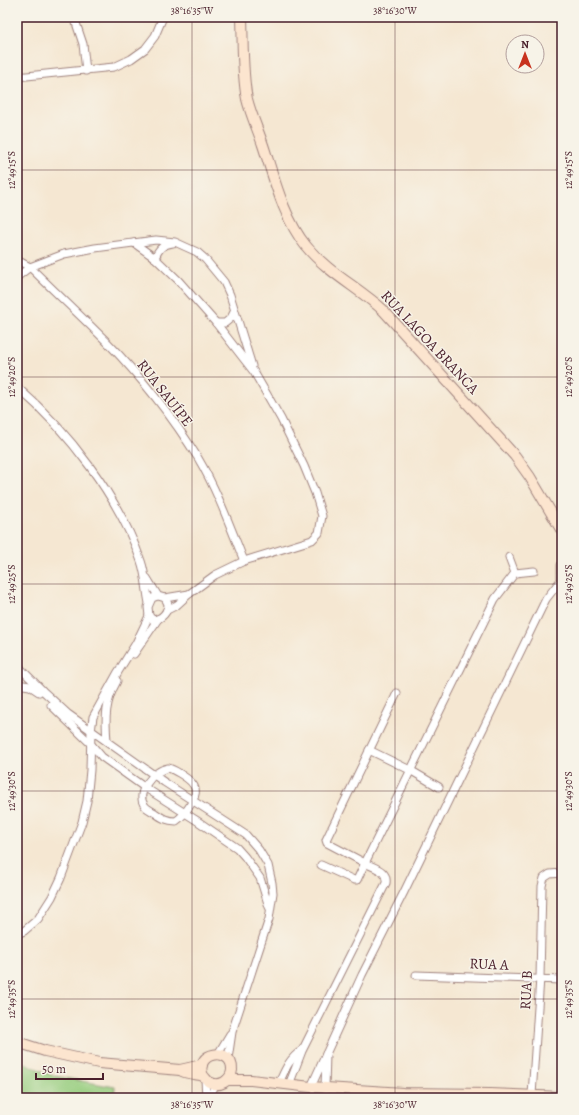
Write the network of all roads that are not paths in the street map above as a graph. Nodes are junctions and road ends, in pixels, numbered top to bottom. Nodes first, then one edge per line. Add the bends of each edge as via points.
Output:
1 (74, 17) edge
2 (163, 17) edge
3 (242, 17) edge
4 (86, 71) junction
5 (17, 77) edge
6 (175, 242) junction
7 (134, 243) junction
8 (155, 258) junction
9 (17, 260) edge
10 (30, 267) junction
11 (17, 277) edge
12 (234, 312) junction
13 (216, 323) junction
14 (254, 372) junction
15 (17, 387) edge
16 (562, 531) edge
17 (509, 557) dead end
18 (244, 561) junction
19 (561, 565) edge
20 (534, 571) dead end
21 (515, 573) junction
22 (145, 576) junction
23 (562, 580) edge
24 (189, 594) junction
25 (162, 597) junction
26 (149, 603) junction
27 (167, 610) junction
28 (149, 616) junction
29 (158, 619) junction
30 (19, 666) edge
31 (17, 684) edge
32 (397, 693) dead end
33 (55, 706) junction
34 (91, 731) junction
35 (107, 741) junction
36 (90, 743) junction
37 (369, 750) junction
38 (102, 756) junction
39 (90, 770) junction
40 (410, 770) junction
41 (153, 775) junction
42 (144, 787) junction
43 (439, 787) dead end
44 (193, 800) junction
45 (185, 813) junction
46 (365, 863) junction
47 (321, 865) dead end
48 (562, 873) edge
49 (270, 911) junction
50 (17, 934) edge
51 (416, 975) dead end
52 (540, 978) junction
53 (562, 980) edge
54 (232, 1032) junction
55 (17, 1042) edge
56 (326, 1050) junction
57 (218, 1054) junction
58 (230, 1063) junction
59 (202, 1065) junction
60 (180, 1070) junction
61 (204, 1078) junction
62 (227, 1080) junction
63 (251, 1080) junction
64 (215, 1084) junction
65 (284, 1084) junction
66 (311, 1087) junction
67 (325, 1088) junction
68 (532, 1095) junction
69 (557, 1097) edge
70 (206, 1098) edge
71 (210, 1098) edge

1 - 4 street via 83,44
2 - 4 street via 155,36 145,49 131,59 114,67
3 - 16 street, RUA LAGOA BRANCA via 248,101 284,208 294,230 320,262 383,310 515,456
4 - 5 street
6 - 7 street via 156,240
6 - 8 street via 162,247
6 - 12 street via 197,252 205,259 224,282
7 - 8 street
7 - 10 street via 64,254
8 - 13 street
9 - 10 street, RUA SAUÍPE
10 - 11 street
10 - 18 street, RUA SAUÍPE via 106,342 167,413 198,458 218,497
12 - 13 street via 225,323
12 - 14 street
13 - 14 street
14 - 18 street via 304,466 322,516 319,533 312,540
15 - 22 street via 44,413 98,478 123,520
17 - 21 street
18 - 24 street via 215,576
19 - 23 street
20 - 21 street
21 - 40 street via 494,599
22 - 25 street
22 - 26 street
23 - 56 street via 546,599
24 - 25 street
24 - 27 street
25 - 26 street via 152,598
25 - 27 street via 168,604
26 - 28 street
27 - 29 street
28 - 29 street via 153,620
28 - 34 street via 95,712
29 - 35 street via 110,696 106,710
30 - 31 street via 22,677
30 - 33 street
31 - 33 street via 33,687
32 - 37 street
33 - 34 street
33 - 36 street
34 - 35 street
34 - 36 street
35 - 41 street
36 - 38 street
36 - 39 street
37 - 40 street
37 - 46 street via 326,840 326,843
38 - 39 street
38 - 42 street
39 - 50 street via 82,822 61,878 38,919
40 - 43 street
40 - 46 street
41 - 42 street
41 - 44 street
41 - 44 street via 168,768 189,779 195,786
42 - 45 street
42 - 45 street via 145,806 164,819 176,821
44 - 45 street
44 - 49 street via 246,835 259,850 268,865 272,883
45 - 49 street via 246,857 260,878
46 - 47 street via 357,880
46 - 65 street via 384,873 386,883
48 - 52 street, RUA B via 550,874 544,878 542,886
49 - 54 street
51 - 52 street, RUA A
52 - 53 street, RUA A
52 - 68 street, RUA B
54 - 57 street
54 - 58 street
55 - 60 street via 99,1063
56 - 66 street
56 - 67 street
57 - 58 street
57 - 59 street via 210,1055
58 - 62 street via 230,1077
58 - 63 street
59 - 60 street
59 - 61 street
60 - 61 street
61 - 64 street
61 - 70 street
62 - 63 street
62 - 64 street
63 - 65 street
64 - 71 street
65 - 66 street
66 - 67 street
67 - 68 street via 403,1093
68 - 69 street

